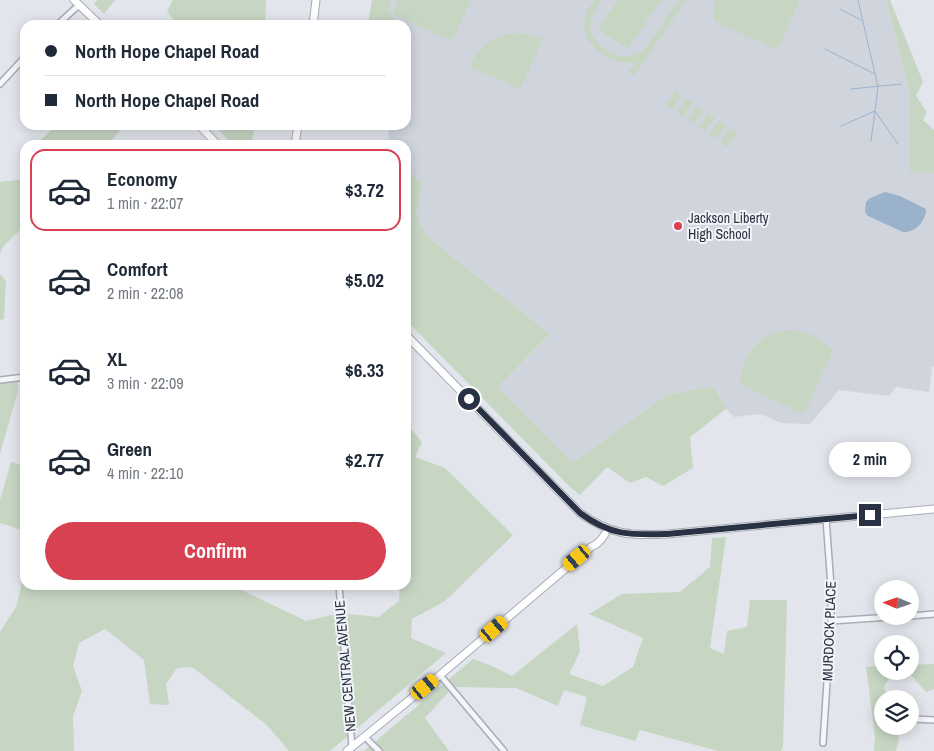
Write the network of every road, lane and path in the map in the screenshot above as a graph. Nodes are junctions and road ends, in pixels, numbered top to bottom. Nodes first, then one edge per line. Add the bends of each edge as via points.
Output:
1 (316, 0) edge
2 (77, 2) edge
3 (61, 20) edge
4 (95, 20) edge
5 (314, 20) edge
6 (20, 62) edge
7 (0, 84) edge
8 (203, 130) edge
9 (213, 140) edge
10 (411, 340) edge
11 (20, 378) edge
12 (0, 380) edge
13 (934, 509) edge
14 (826, 519) junction
15 (607, 532) junction
16 (338, 590) edge
17 (934, 614) edge
18 (919, 615) edge
19 (874, 619) edge
20 (831, 622) junction
21 (440, 675) junction
22 (919, 720) edge
23 (934, 720) edge
24 (364, 737) junction
25 (823, 743) dead end
26 (350, 749) edge
27 (378, 751) edge
28 (504, 751) edge

1 - 5 main road
2 - 3 street
2 - 4 main road
6 - 7 street
8 - 9 main road
10 - 15 main road via 580,513
11 - 12 street
13 - 14 main road
14 - 15 main road via 637,535
14 - 20 street, MURDOCK PLACE
15 - 21 main road
16 - 26 street, NEW CENTRAL AVENUE
17 - 18 street
19 - 20 street
20 - 25 street, MURDOCK PLACE
21 - 24 main road
21 - 28 street
22 - 23 street
24 - 26 main road
24 - 27 street

